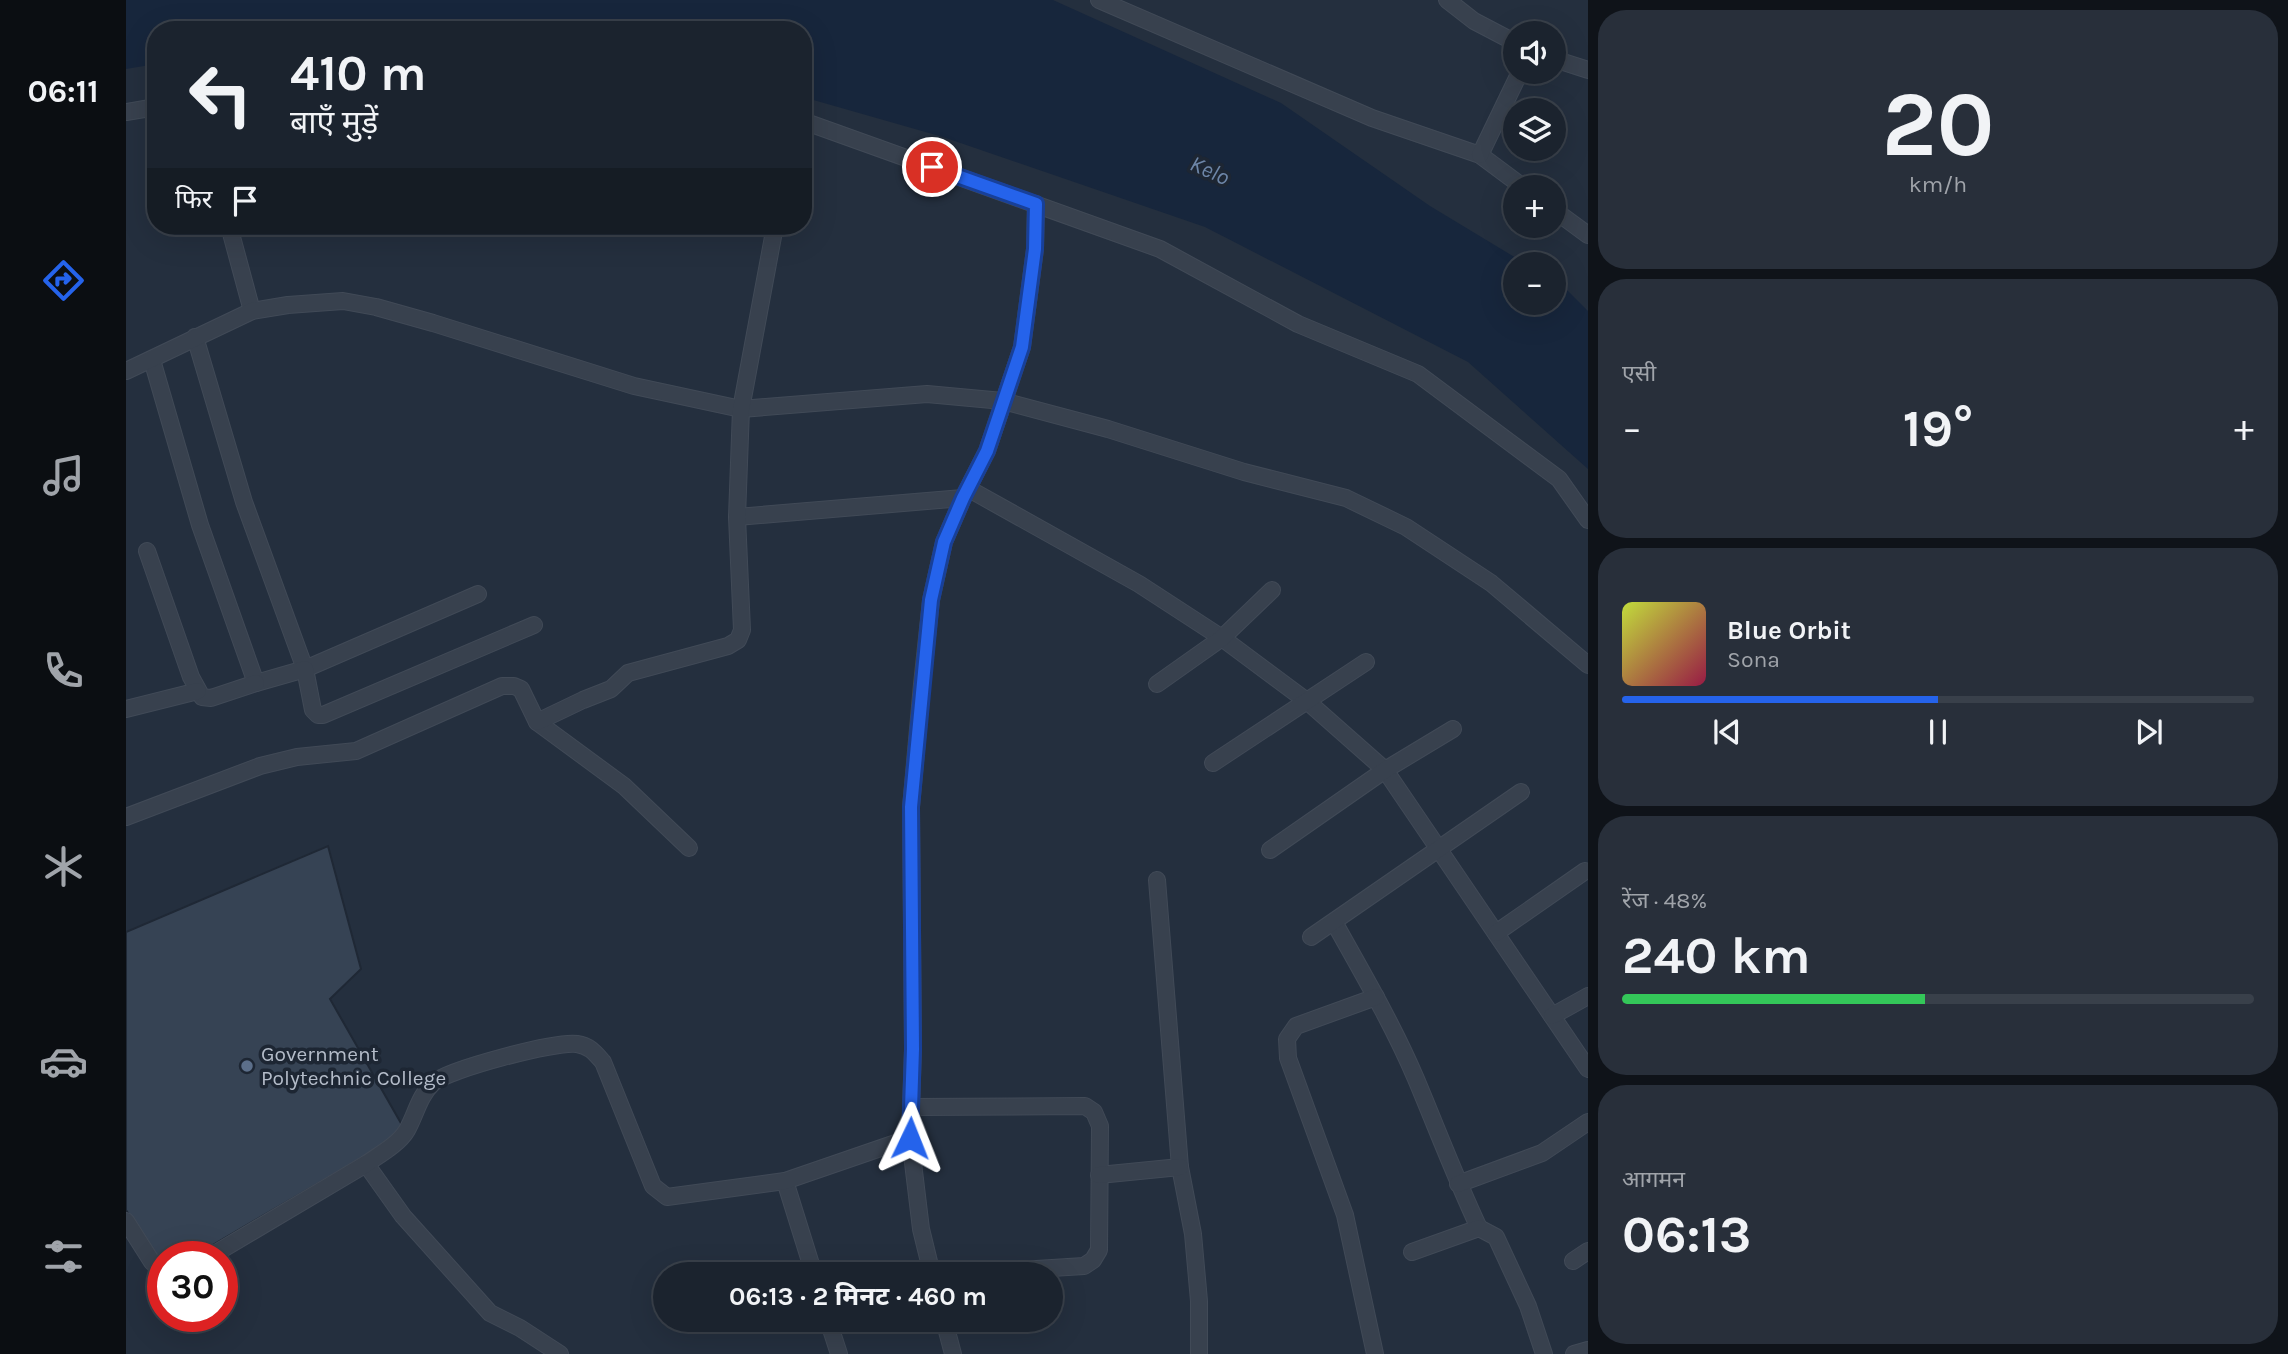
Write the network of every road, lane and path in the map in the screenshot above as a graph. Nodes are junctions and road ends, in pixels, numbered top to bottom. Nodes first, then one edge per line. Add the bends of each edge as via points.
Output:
1 (1098, 0) edge
2 (1447, 0) edge
3 (1503, 36) edge
4 (1566, 62) edge
5 (1588, 69) edge
6 (1514, 84) edge
7 (147, 108) edge
8 (126, 112) edge
9 (812, 124) edge
10 (1480, 155) junction
11 (1508, 175) edge
12 (1036, 204) junction
13 (1566, 219) edge
14 (232, 235) edge
15 (773, 235) edge
16 (1588, 235) edge
17 (253, 311) junction
18 (195, 337) junction
19 (152, 360) junction
20 (126, 372) edge
21 (1003, 401) junction
22 (741, 410) junction
23 (966, 494) junction
24 (737, 517) junction
25 (1588, 520) edge
26 (146, 551) dead end
27 (1272, 590) dead end
28 (478, 594) dead end
29 (534, 625) dead end
30 (1222, 638) junction
31 (1366, 662) dead end
32 (1588, 665) edge
33 (304, 669) junction
34 (256, 683) junction
35 (1157, 684) dead end
36 (198, 691) junction
37 (1308, 702) junction
38 (126, 709) edge
39 (537, 722) junction
40 (1453, 729) dead end
41 (1213, 764) dead end
42 (1385, 770) junction
43 (1521, 792) dead end
44 (126, 817) edge
45 (689, 848) dead end
46 (1439, 849) junction
47 (1270, 850) dead end
48 (1585, 871) dead end
49 (1157, 880) dead end
50 (1334, 922) junction
51 (1496, 933) junction
52 (1311, 937) dead end
53 (1588, 996) edge
54 (1376, 997) junction
55 (1552, 1016) junction
56 (1588, 1069) edge
57 (911, 1107) junction
58 (1588, 1122) edge
59 (910, 1138) junction
60 (366, 1164) junction
61 (1180, 1167) junction
62 (1099, 1175) junction
63 (785, 1181) junction
64 (1458, 1184) junction
65 (126, 1221) edge
66 (1479, 1228) junction
67 (236, 1241) edge
68 (1588, 1251) edge
69 (1412, 1252) dead end
70 (147, 1254) edge
71 (1573, 1261) dead end
72 (810, 1262) edge
73 (929, 1262) edge
74 (1063, 1267) edge
75 (832, 1332) edge
76 (947, 1332) edge
77 (1588, 1350) edge
78 (561, 1354) edge
79 (839, 1354) edge
80 (953, 1354) edge
81 (1199, 1354) edge
82 (1375, 1354) edge
83 (1544, 1354) edge
84 (1574, 1354) edge

1 - 10 street via 1372,118
2 - 3 street
4 - 5 street
6 - 10 street
7 - 8 street
9 - 12 street
10 - 11 street
12 - 21 street via 1022,347
12 - 25 street via 1160,249 1298,324 1418,374 1559,479
13 - 16 street
14 - 17 street
15 - 22 street
17 - 18 street
17 - 22 street via 342,301 376,307 634,386
18 - 19 street
18 - 33 street via 244,502
19 - 20 street
19 - 34 street via 200,525
21 - 22 street via 927,394
21 - 23 street via 987,451
21 - 32 street via 1346,498 1406,527 1491,583
22 - 24 street
23 - 24 street
23 - 30 street via 1139,583
23 - 57 street via 944,542 931,600 911,807
24 - 39 street via 742,630 738,640 628,673 611,689
26 - 36 street
27 - 30 street
28 - 33 street
29 - 33 street via 323,715 313,710
30 - 35 street
30 - 37 street
31 - 37 street
33 - 34 street
34 - 36 street via 211,698
36 - 38 street
37 - 41 street
37 - 42 street
39 - 44 street via 522,689 502,686 356,751 260,766
39 - 45 street via 624,786
40 - 42 street
42 - 46 street
42 - 47 street
43 - 46 street
46 - 50 street
46 - 51 street
48 - 51 street
49 - 61 street
50 - 52 street
50 - 54 street
51 - 55 street
53 - 55 street
54 - 64 street via 1415,1077
54 - 82 street via 1296,1026 1287,1040 1288,1058 1345,1214
55 - 56 street
57 - 59 street
57 - 62 street via 1086,1107 1100,1126
58 - 64 street via 1542,1153
59 - 63 street
59 - 73 street
60 - 63 street via 406,1132 433,1083 451,1072 576,1044 591,1048 603,1062 653,1186 667,1197
60 - 67 street
60 - 78 street via 403,1216 490,1312
61 - 62 street
61 - 81 street via 1193,1234
62 - 74 street via 1099,1250 1084,1266
63 - 72 street
64 - 66 street
65 - 70 street
66 - 69 street
66 - 83 street via 1496,1237
68 - 71 street
75 - 79 street
76 - 80 street
77 - 84 street

